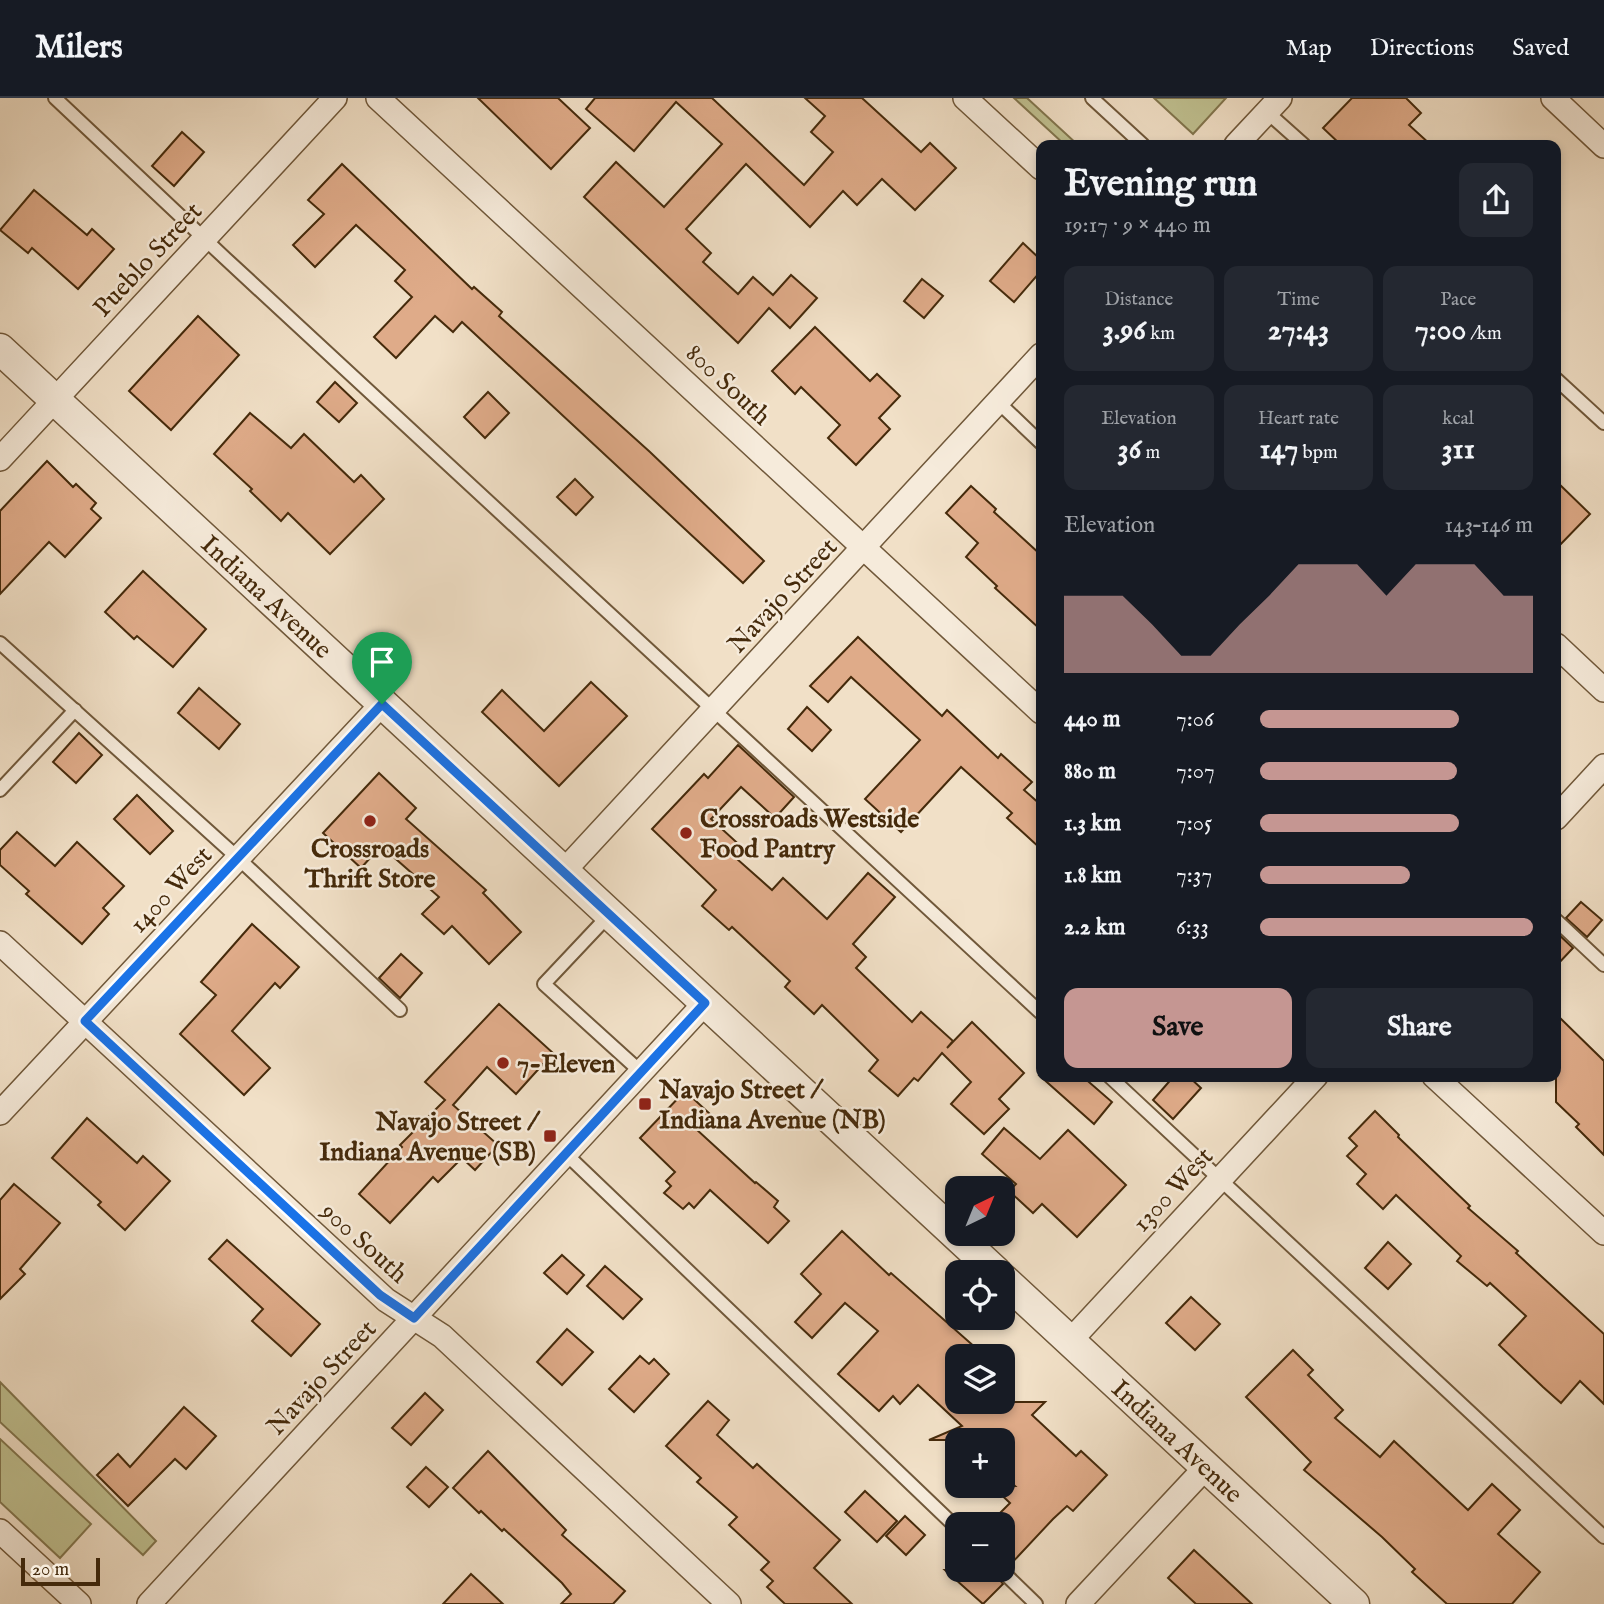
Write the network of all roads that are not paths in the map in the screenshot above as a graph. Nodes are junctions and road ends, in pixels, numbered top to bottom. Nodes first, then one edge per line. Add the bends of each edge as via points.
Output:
1 (55, 98) edge
2 (335, 98) edge
3 (378, 98) edge
4 (965, 98) edge
5 (1092, 98) edge
6 (1553, 98) edge
7 (1273, 105) edge
8 (1138, 140) edge
9 (1241, 140) edge
10 (1300, 140) edge
11 (1604, 146) edge
12 (1036, 163) edge
13 (204, 239) junction
14 (0, 349) edge
15 (1036, 360) edge
16 (1561, 384) edge
17 (55, 400) junction
18 (998, 402) junction
19 (1604, 424) edge
20 (1036, 438) edge
21 (0, 459) edge
22 (863, 548) junction
23 (0, 643) edge
24 (1561, 650) edge
25 (1604, 690) edge
26 (382, 704) junction
27 (1036, 707) edge
28 (714, 709) junction
29 (75, 710) junction
30 (1604, 766) edge
31 (0, 790) edge
32 (1561, 813) edge
33 (238, 858) junction
34 (563, 872) junction
35 (609, 915) junction
36 (1561, 925) edge
37 (0, 943) edge
38 (1604, 965) edge
39 (705, 1003) junction
40 (1036, 1008) edge
41 (400, 1010) dead end
42 (85, 1021) junction
43 (641, 1072) junction
44 (1115, 1082) edge
45 (1310, 1082) edge
46 (1440, 1082) edge
47 (0, 1113) edge
48 (566, 1154) junction
49 (1220, 1179) junction
50 (1604, 1233) edge
51 (983, 1260) edge
52 (1015, 1290) edge
53 (414, 1318) junction
54 (1070, 1341) junction
55 (1206, 1467) junction
56 (945, 1517) edge
57 (0, 1531) edge
58 (1604, 1537) edge
59 (1014, 1582) edge
60 (79, 1604) edge
61 (149, 1604) edge
62 (729, 1604) edge
63 (1037, 1604) edge
64 (1078, 1604) edge
65 (1354, 1604) edge

1 - 13 lane
2 - 13 street, Pueblo Street
3 - 22 street, 800 South
4 - 12 street
5 - 8 lane
6 - 11 street
7 - 9 street
7 - 10 lane
13 - 17 street, Pueblo Street
13 - 28 lane
14 - 17 street, Indiana Avenue
15 - 18 street, Navajo Street
16 - 19 lane
17 - 21 street, Pueblo Street
17 - 26 street, Indiana Avenue
18 - 20 lane
18 - 22 street, Navajo Street
22 - 27 street, 800 South
22 - 28 street, Navajo Street
23 - 29 lane
24 - 25 street
26 - 33 street, 1400 West
26 - 34 street, Indiana Avenue
28 - 34 street, Navajo Street
28 - 40 lane
29 - 31 lane
29 - 33 lane
30 - 32 street
33 - 41 lane
33 - 42 street, 1400 West
34 - 35 street, Indiana Avenue
35 - 39 street, Indiana Avenue
35 - 43 lane via 544,984
36 - 38 lane
37 - 42 street, 900 South
39 - 43 street, Navajo Street
39 - 51 street, Indiana Avenue
42 - 47 street, 1400 West
42 - 53 street, 900 South via 380,1295
43 - 48 street, Navajo Street
44 - 49 lane
45 - 49 street, 1300 West
46 - 50 street
48 - 53 street, Navajo Street
48 - 56 lane
49 - 54 street, 1300 West
49 - 58 lane
52 - 54 street, Indiana Avenue
53 - 61 street, Navajo Street
53 - 62 street, 900 South via 442,1336
54 - 55 street, Indiana Avenue
55 - 64 street
55 - 65 street, Indiana Avenue
57 - 60 street
59 - 63 lane

